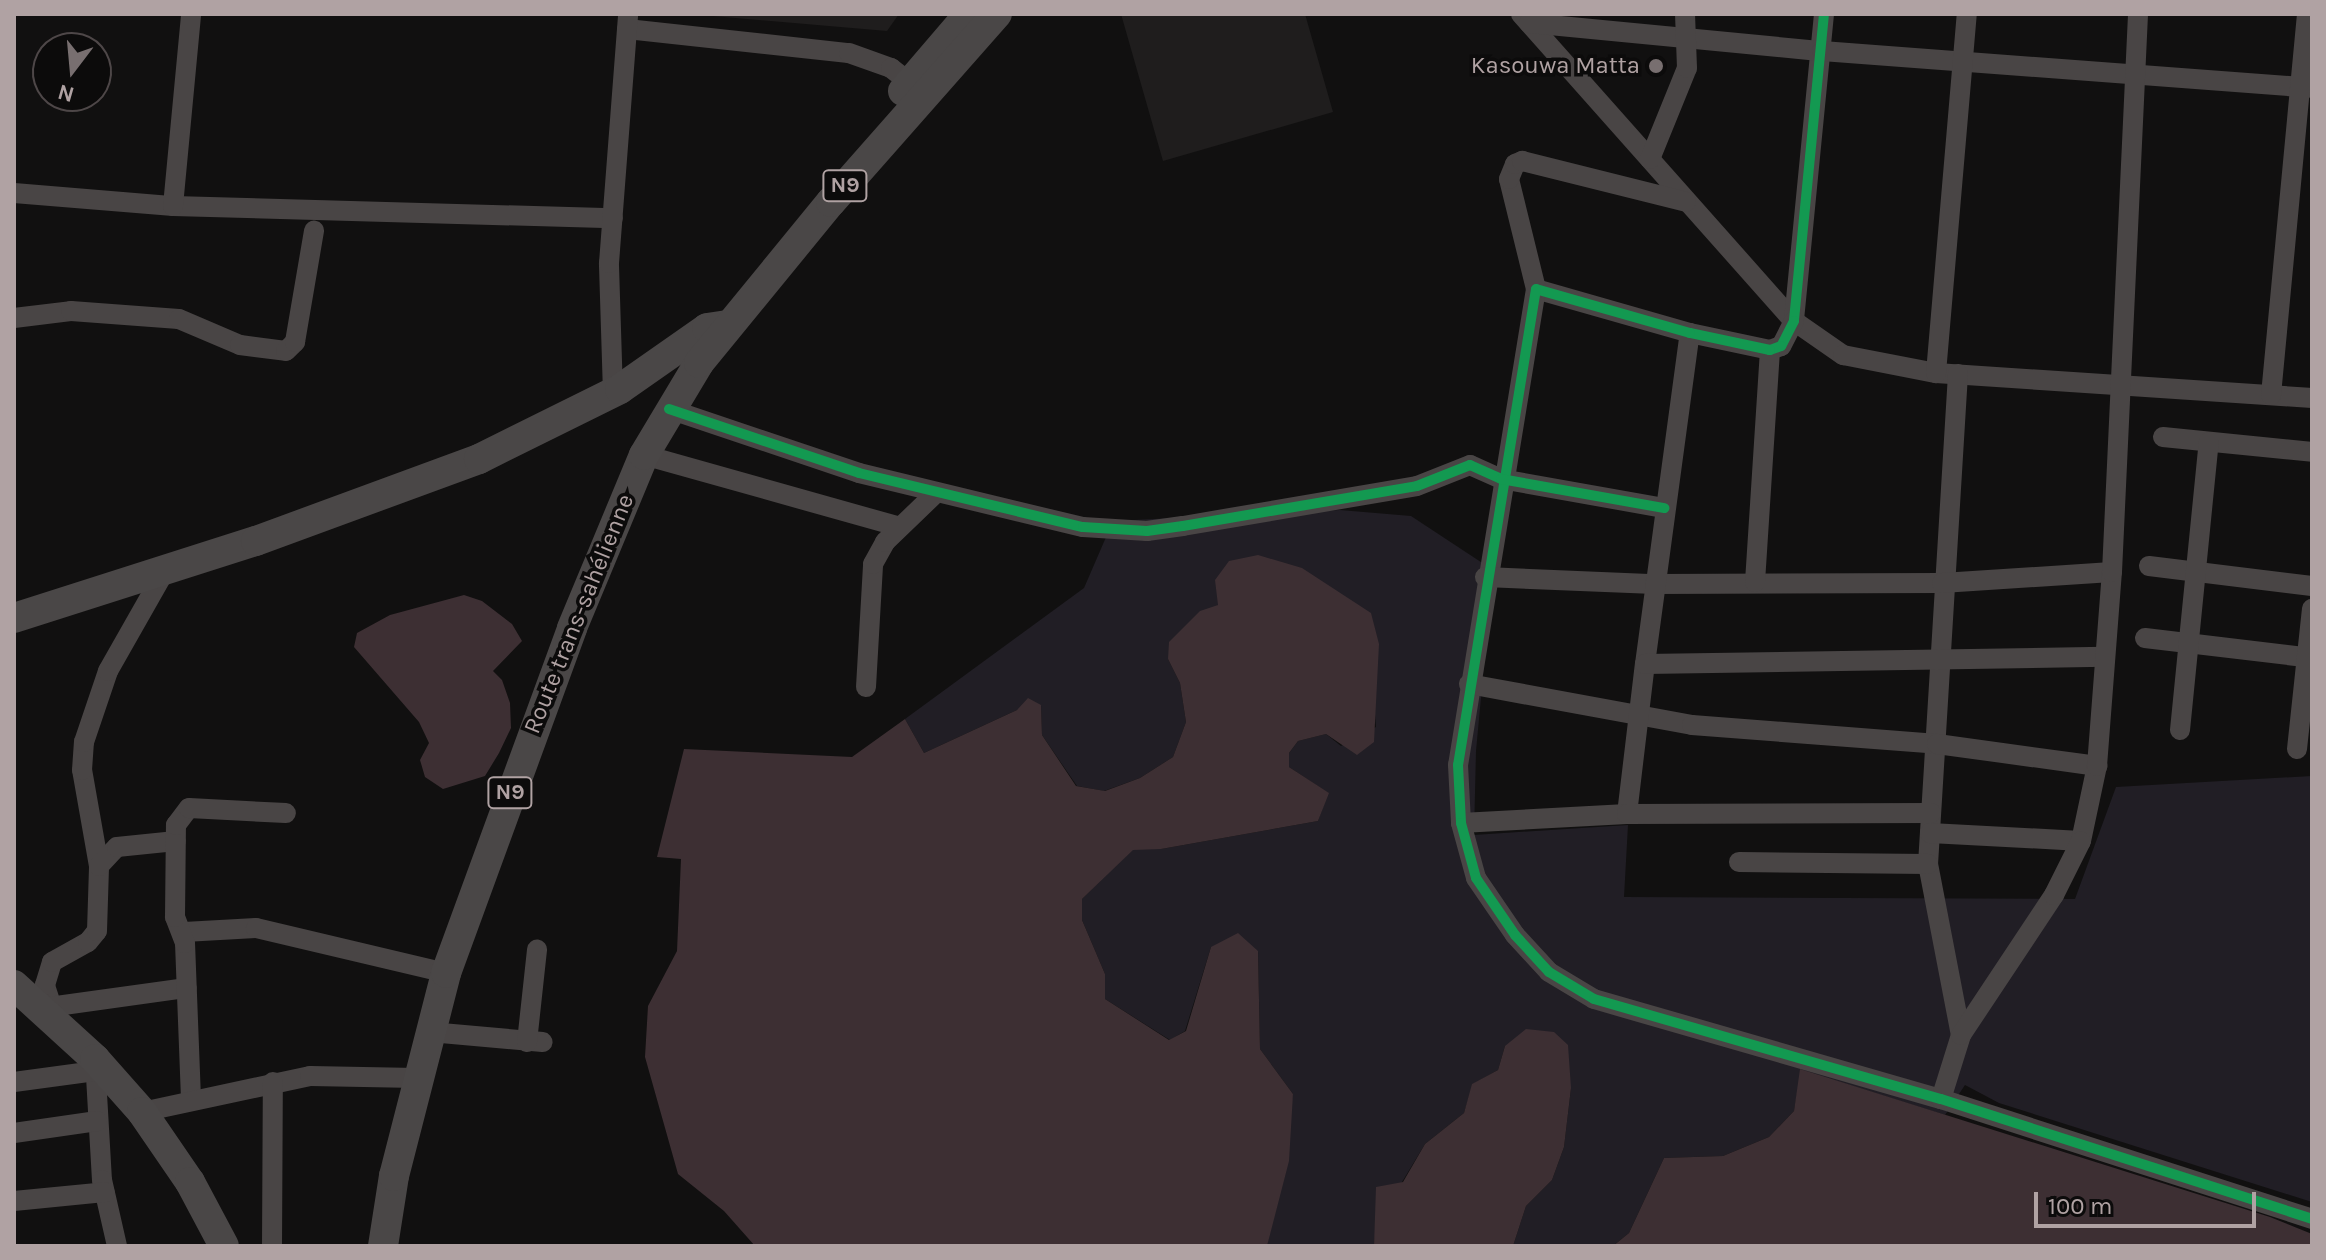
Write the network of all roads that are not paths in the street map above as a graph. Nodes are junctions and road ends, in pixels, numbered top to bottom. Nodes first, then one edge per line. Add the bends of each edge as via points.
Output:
1 (191, 14) edge
2 (969, 14) edge
3 (997, 14) edge
4 (1685, 14) edge
5 (1824, 14) edge
6 (1967, 14) edge
7 (2138, 14) edge
8 (2307, 14) edge
9 (1525, 18) edge
10 (628, 21) edge
11 (1686, 39) junction
12 (1822, 51) junction
13 (1964, 60) junction
14 (2134, 74) junction
15 (2306, 87) edge
16 (918, 89) junction
17 (1650, 159) junction
18 (14, 193) edge
19 (1686, 202) junction
20 (173, 206) junction
21 (613, 218) junction
22 (314, 231) dead end
23 (1536, 289) junction
24 (14, 318) edge
25 (1794, 321) junction
26 (722, 325) junction
27 (1690, 333) junction
28 (1770, 350) junction
29 (1936, 373) junction
30 (1958, 374) junction
31 (2121, 384) junction
32 (613, 393) junction
33 (2271, 395) junction
34 (2312, 398) edge
35 (669, 409) junction
36 (2163, 437) dead end
37 (2209, 442) junction
38 (2312, 452) edge
39 (644, 455) junction
40 (1501, 479) junction
41 (936, 493) junction
42 (1664, 508) junction
43 (900, 527) junction
44 (2149, 566) dead end
45 (166, 569) junction
46 (2195, 571) junction
47 (2112, 572) junction
48 (1485, 577) junction
49 (1755, 582) junction
50 (1942, 583) junction
51 (1655, 584) junction
52 (2312, 586) edge
53 (2312, 609) edge
54 (14, 618) edge
55 (2145, 638) dead end
56 (2187, 643) junction
57 (2105, 657) junction
58 (2309, 658) edge
59 (1940, 660) junction
60 (1645, 664) junction
61 (1469, 684) junction
62 (866, 687) dead end
63 (1638, 713) junction
64 (2180, 730) dead end
65 (1937, 744) junction
66 (2297, 749) dead end
67 (2097, 766) junction
68 (286, 813) dead end
69 (1627, 814) junction
70 (1461, 823) junction
71 (1930, 823) junction
72 (176, 841) junction
73 (2081, 841) junction
74 (1739, 862) dead end
75 (1928, 864) junction
76 (99, 866) junction
77 (184, 932) junction
78 (537, 950) dead end
79 (446, 973) junction
80 (14, 985) edge
81 (187, 988) junction
82 (47, 1006) junction
83 (430, 1032) junction
84 (1961, 1035) junction
85 (95, 1065) junction
86 (417, 1078) junction
87 (14, 1082) edge
88 (273, 1082) junction
89 (191, 1099) junction
90 (1941, 1099) junction
91 (142, 1112) junction
92 (97, 1121) junction
93 (14, 1133) edge
94 (105, 1192) junction
95 (14, 1201) edge
96 (2312, 1219) edge
97 (117, 1246) edge
98 (224, 1246) edge
99 (272, 1246) edge
100 (383, 1246) edge

1 - 20 street
2 - 16 highway, Route trans-sahélienne / N9
3 - 16 highway, Route trans-sahélienne / N9
4 - 11 street
5 - 12 street
6 - 13 street
7 - 14 street
8 - 15 street
9 - 11 street
9 - 17 street
10 - 16 street via 849,53 878,62
10 - 21 street
11 - 12 street
11 - 17 street via 1682,88
12 - 13 street
12 - 25 street
13 - 14 street
13 - 29 street
14 - 15 street
14 - 31 street
15 - 33 street
16 - 26 highway, Route trans-sahélienne / N9
17 - 19 street
18 - 20 street
19 - 23 street via 1515,164 1509,179
19 - 25 street
20 - 21 street
21 - 32 street
22 - 24 street via 295,342 286,351 240,345 179,319 71,311
23 - 27 street
23 - 40 street
25 - 28 street via 1781,346
25 - 29 street via 1843,355
26 - 32 highway, Route trans-sahélienne / N9
26 - 35 highway, Route trans-sahélienne / N9
27 - 28 street
27 - 42 street
28 - 49 street
29 - 30 street
30 - 31 street
30 - 50 street
31 - 33 street
31 - 47 street
32 - 45 highway, Route trans-sahélienne / N9 via 479,459
33 - 34 street
35 - 39 highway, Route trans-sahélienne / N9
35 - 41 street via 807,458
36 - 37 street
37 - 38 street
37 - 46 street
39 - 43 street
39 - 79 highway, Route trans-sahélienne / N9 via 577,613
40 - 41 street via 1470,465 1417,486 1147,531 1083,527
40 - 42 street
40 - 48 street
41 - 43 street
42 - 51 street
43 - 62 street via 873,564
44 - 46 street
45 - 54 highway, Route trans-sahélienne / N9
45 - 76 street via 108,671 84,742 82,770
46 - 52 street
46 - 56 street
47 - 50 street
47 - 57 street
48 - 51 street
48 - 61 street
49 - 50 street
49 - 51 street
50 - 59 street
51 - 60 street
53 - 58 street
55 - 56 street
56 - 58 street
56 - 64 street
57 - 59 street
57 - 67 street
58 - 66 street
59 - 60 street
59 - 65 street
60 - 63 street
61 - 63 street
61 - 70 street via 1458,765
63 - 65 street via 1738,730
63 - 69 street
65 - 67 street
65 - 71 street
67 - 73 street
68 - 72 street via 189,808 176,825
69 - 70 street
69 - 71 street
70 - 90 street via 1466,854 1488,899 1535,958 1569,987 1594,999
71 - 73 street
71 - 75 street
72 - 76 street via 117,847
72 - 77 street via 175,917
73 - 84 street via 2054,895
74 - 75 street
75 - 84 street
76 - 82 street via 97,931 52,962 45,985
77 - 79 street via 256,928
77 - 81 street
78 - 83 street via 535,1042
79 - 83 highway, Route trans-sahélienne / N9
80 - 82 highway
81 - 82 street
81 - 89 street
82 - 85 highway
83 - 86 highway, Route trans-sahélienne / N9
84 - 90 street
85 - 87 street
85 - 91 highway
85 - 92 street
86 - 88 street via 310,1076
86 - 100 highway, Route trans-sahélienne / N9
88 - 89 street
88 - 99 street
89 - 91 street
90 - 96 street
91 - 98 highway via 190,1182
92 - 93 street
92 - 94 street
94 - 95 street
94 - 97 street

